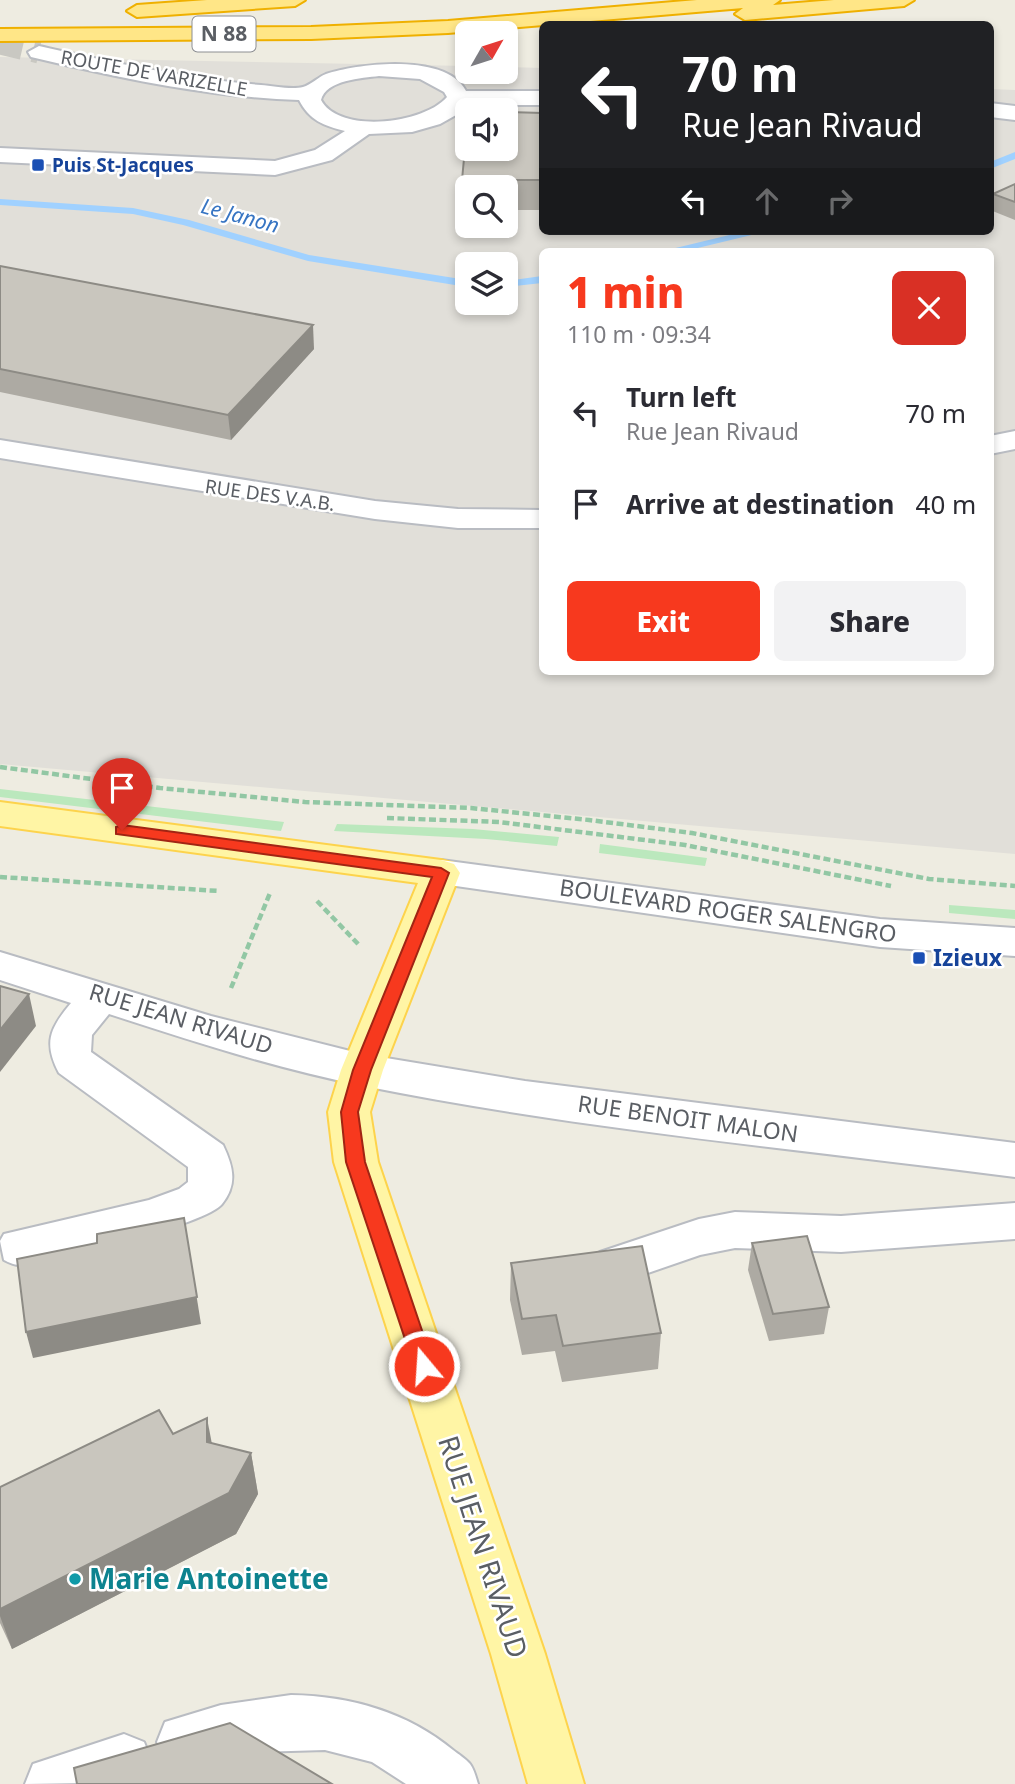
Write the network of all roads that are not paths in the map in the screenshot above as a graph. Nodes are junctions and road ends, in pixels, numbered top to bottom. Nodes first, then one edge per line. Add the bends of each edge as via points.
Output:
1 (295, 0) edge
2 (590, 0) edge
3 (770, 0) edge
4 (904, 0) edge
5 (0, 15) edge
6 (94, 16) junction
7 (648, 21) edge
8 (448, 27) junction
9 (539, 28) edge
10 (0, 35) tunnel mouth
11 (40, 52) tunnel mouth
12 (312, 94) junction
13 (458, 98) edge
14 (518, 98) edge
15 (539, 98) edge
16 (455, 104) edge
17 (994, 110) edge
18 (1015, 113) edge
19 (364, 126) junction
20 (0, 155) edge
21 (1015, 440) edge
22 (994, 444) edge
23 (0, 449) edge
24 (539, 519) edge
25 (0, 814) edge
26 (441, 873) junction
27 (1015, 942) edge
28 (0, 966) edge
29 (101, 996) junction
30 (362, 1070) junction
31 (1015, 1160) edge
32 (1015, 1221) edge
33 (20, 1247) dead end
34 (616, 1265) edge
35 (53, 1784) edge
36 (450, 1784) edge
37 (555, 1784) edge

1 - 6 highway
2 - 6 highway via 313,15
3 - 8 highway
4 - 7 highway
5 - 6 highway
8 - 9 highway, N 88
8 - 10 highway, N 88 via 311,33
11 - 12 street, ROUTE DE VARIZELLE via 158,78
12 - 13 street via 335,77 379,69 425,73 454,88
12 - 19 street via 316,111
14 - 15 street
16 - 19 street via 428,121
17 - 18 street
19 - 20 street via 333,152 275,168
21 - 22 street
23 - 24 street, RUE DES V.A.B. via 226,489 406,514
25 - 26 main road
26 - 27 street, BOULEVARD ROGER SALENGRO via 880,933
26 - 30 main road, RUE JEAN RIVAUD
28 - 29 street, RUE JEAN RIVAUD
29 - 30 street, RUE JEAN RIVAUD via 209,1031
29 - 33 street via 70,1034 68,1053 74,1062 207,1157 213,1170 211,1181 206,1194 175,1212
30 - 31 street, RUE BENOIT MALON via 524,1097
30 - 37 main road, RUE JEAN RIVAUD via 349,1112 356,1162 514,1642
32 - 34 street via 841,1234 735,1230
35 - 36 street via 238,1726 289,1720 333,1722 387,1741

